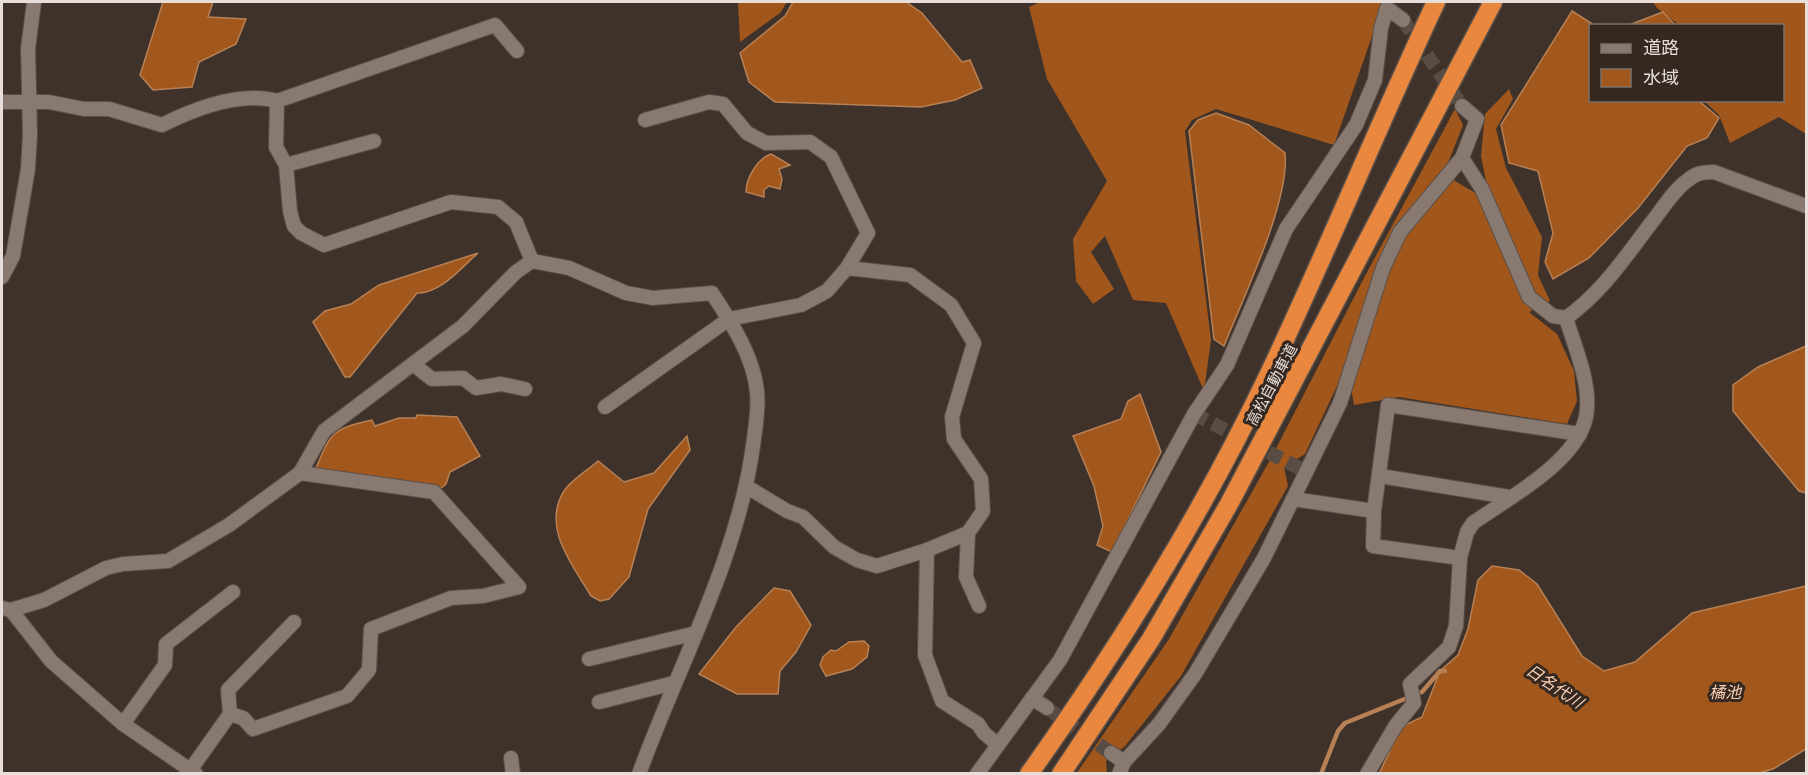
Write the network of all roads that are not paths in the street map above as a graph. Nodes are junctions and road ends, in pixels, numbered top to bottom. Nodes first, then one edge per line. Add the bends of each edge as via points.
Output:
1 (34, 2) edge
2 (1436, 2) edge
3 (1493, 2) edge
4 (1403, 20) dead end
5 (517, 51) dead end
6 (277, 100) junction
7 (2, 102) edge
8 (29, 103) junction
9 (1462, 106) tunnel mouth
10 (645, 120) dead end
11 (374, 141) dead end
12 (1462, 158) junction
13 (286, 165) junction
14 (1806, 206) edge
15 (532, 261) junction
16 (847, 268) junction
17 (2, 277) edge
18 (1566, 318) junction
19 (729, 319) junction
20 (413, 364) junction
21 (525, 389) dead end
22 (605, 407) dead end
23 (1580, 434) junction
24 (300, 473) junction
25 (1380, 476) junction
26 (747, 487) junction
27 (1509, 497) junction
28 (1293, 499) junction
29 (1374, 511) junction
30 (968, 533) junction
31 (927, 550) junction
32 (1460, 558) junction
33 (233, 592) dead end
34 (979, 606) dead end
35 (6, 609) edge
36 (294, 622) dead end
37 (696, 633) junction
38 (589, 659) dead end
39 (674, 682) junction
40 (1032, 698) junction
41 (599, 702) dead end
42 (1047, 708) tunnel mouth
43 (230, 714) junction
44 (123, 724) junction
45 (997, 744) junction
46 (1111, 753) tunnel mouth
47 (512, 758) dead end
48 (1122, 768) edge
49 (193, 771) edge
50 (513, 774) edge
51 (639, 774) edge
52 (976, 774) edge
53 (1029, 774) edge
54 (1061, 774) edge
55 (1367, 774) edge

1 - 8 street via 28,50
2 - 53 highway, 高松自動車道 via 1267,378 1208,492 1130,625
3 - 54 highway, 高松自動車道 via 1229,504 1150,639
4 - 40 street via 1387,8 1374,80 1356,125 1286,229 1227,365 1194,414 1060,660
5 - 6 street via 495,25
6 - 8 street via 239,100 186,113 162,125 109,109
6 - 13 street via 276,147
7 - 8 street
8 - 17 street via 28,169 13,256
9 - 12 street via 1477,119
10 - 16 street via 709,102 723,104 747,133 766,143 810,142 831,158 868,233
11 - 13 street
12 - 18 street via 1482,189 1529,297 1553,316
12 - 28 street via 1400,232 1383,268 1340,403
13 - 15 street via 294,226 324,245 451,202 498,207 516,222
14 - 18 street via 1714,172 1701,172 1687,180 1669,200 1605,283
15 - 19 street via 569,268 626,293 653,298 712,293
15 - 20 street via 463,326
16 - 19 street via 827,291 801,305
16 - 30 street via 910,275 951,305 974,343 952,417 954,439 981,479 983,511
18 - 23 street via 1586,399 1586,417
19 - 22 street
19 - 26 street via 750,362 757,391
20 - 21 street via 432,379 463,378 476,388 501,384
20 - 24 street via 324,431
23 - 25 street via 1388,405
23 - 27 street via 1534,482
24 - 35 street via 229,525 168,561 106,568 44,600
24 - 43 street via 434,492 519,587 483,596 451,598 371,629 369,670 346,696 253,729 243,718
25 - 27 street
25 - 29 street
26 - 31 street via 803,517 834,547 857,560 877,566
26 - 37 street
27 - 32 street via 1473,523
28 - 29 street
28 - 48 street via 1235,610 1195,674
29 - 32 street via 1373,546
30 - 31 street
30 - 34 street via 966,577
31 - 45 street via 925,655 942,701 978,724
32 - 55 street via 1456,626 1449,647 1410,684 1413,696
33 - 44 street via 166,644 165,665
35 - 44 street via 51,662
36 - 43 street via 228,690
37 - 38 street
37 - 39 street
39 - 41 street
39 - 51 street
40 - 42 street
40 - 45 street
43 - 49 street
44 - 49 street
45 - 52 street
46 - 48 street
47 - 50 street

